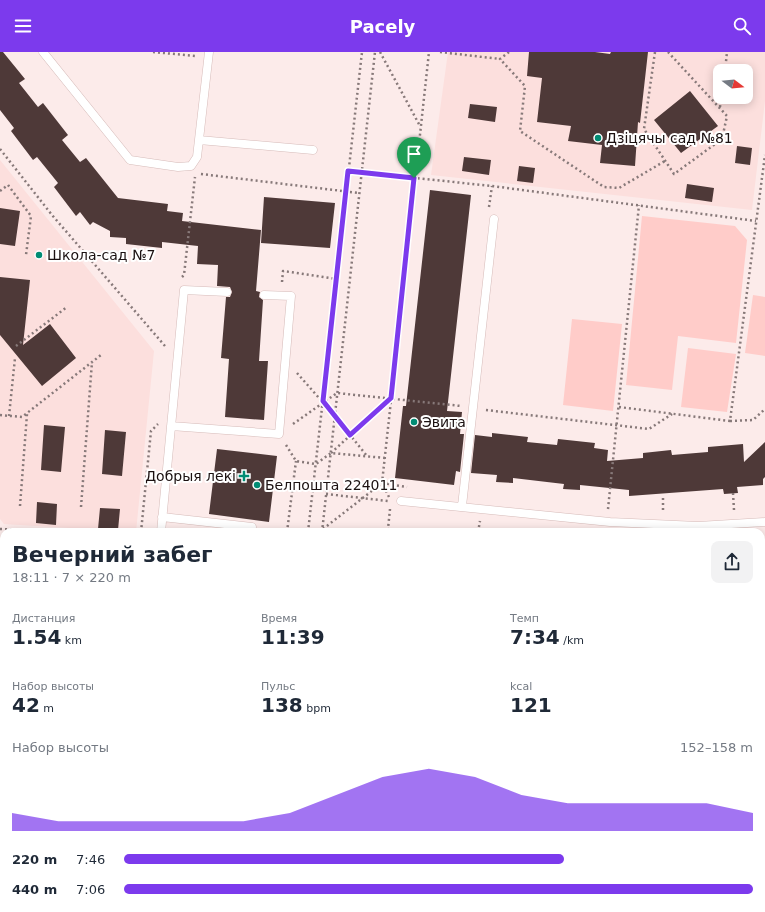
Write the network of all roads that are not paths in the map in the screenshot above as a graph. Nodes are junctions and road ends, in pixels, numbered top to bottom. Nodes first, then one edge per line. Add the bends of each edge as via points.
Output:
1 (43, 52) edge
2 (209, 52) edge
3 (199, 140) junction
4 (313, 150) dead end
5 (494, 219) dead end
6 (227, 292) dead end
7 (264, 295) dead end
8 (171, 426) junction
9 (401, 501) dead end
10 (462, 506) junction
11 (162, 517) junction
12 (765, 522) edge
13 (252, 527) dead end
14 (161, 528) edge

1 - 3 lane via 130,160 178,167 191,166 197,157
2 - 3 lane
3 - 4 lane
5 - 10 lane
6 - 8 lane via 184,290
7 - 8 lane via 291,296 279,434
8 - 11 lane
9 - 10 lane
10 - 12 lane via 618,523 698,526
11 - 13 lane
11 - 14 lane

